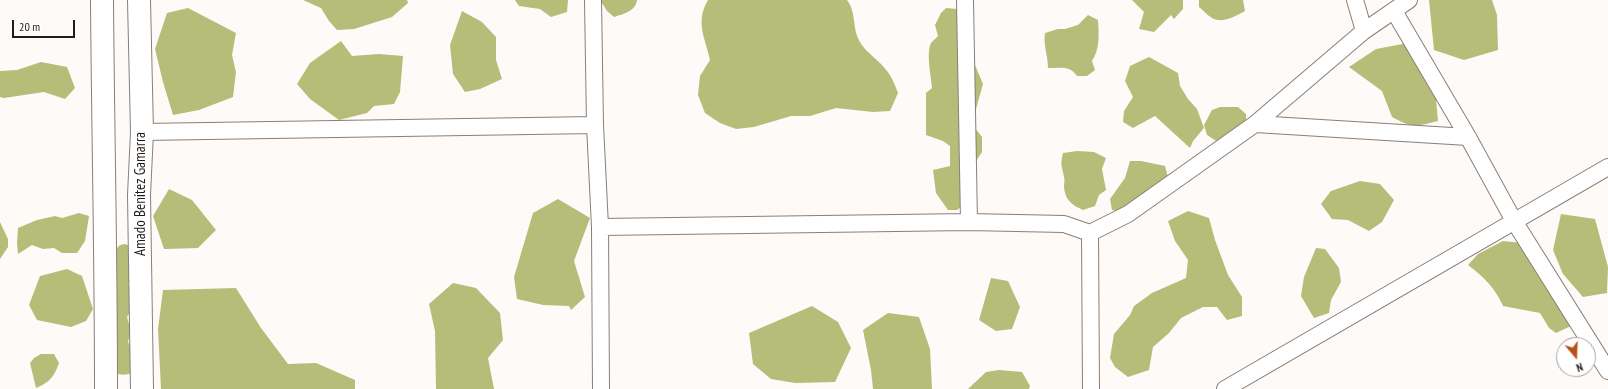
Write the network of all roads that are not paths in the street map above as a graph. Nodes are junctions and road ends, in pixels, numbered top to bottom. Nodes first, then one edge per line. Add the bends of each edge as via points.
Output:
1 (102, 0) edge
2 (139, 0) edge
3 (593, 0) edge
4 (965, 0) edge
5 (1355, 0) edge
6 (1409, 0) edge
7 (1394, 11) junction
8 (1364, 31) junction
9 (1256, 124) junction
10 (595, 125) junction
11 (142, 132) junction
12 (1468, 137) junction
13 (1608, 167) edge
14 (1514, 221) junction
15 (969, 222) junction
16 (600, 227) junction
17 (1090, 233) junction
18 (1608, 371) edge
19 (106, 389) edge
20 (142, 389) edge
21 (601, 389) edge
22 (1091, 389) edge
23 (1225, 389) edge

1 - 19 main road
2 - 11 main road, Amado Benítez Gamarra
3 - 10 street
4 - 15 street
5 - 8 street
6 - 7 street
7 - 8 street
7 - 12 street
8 - 9 street
9 - 12 street
9 - 17 street via 1128,214
10 - 11 street
10 - 16 street
11 - 20 main road, Amado Benítez Gamarra via 139,195
12 - 14 street
13 - 14 street
14 - 18 street
14 - 23 street
15 - 16 street
15 - 17 street via 1064,224
16 - 21 street
17 - 22 street

